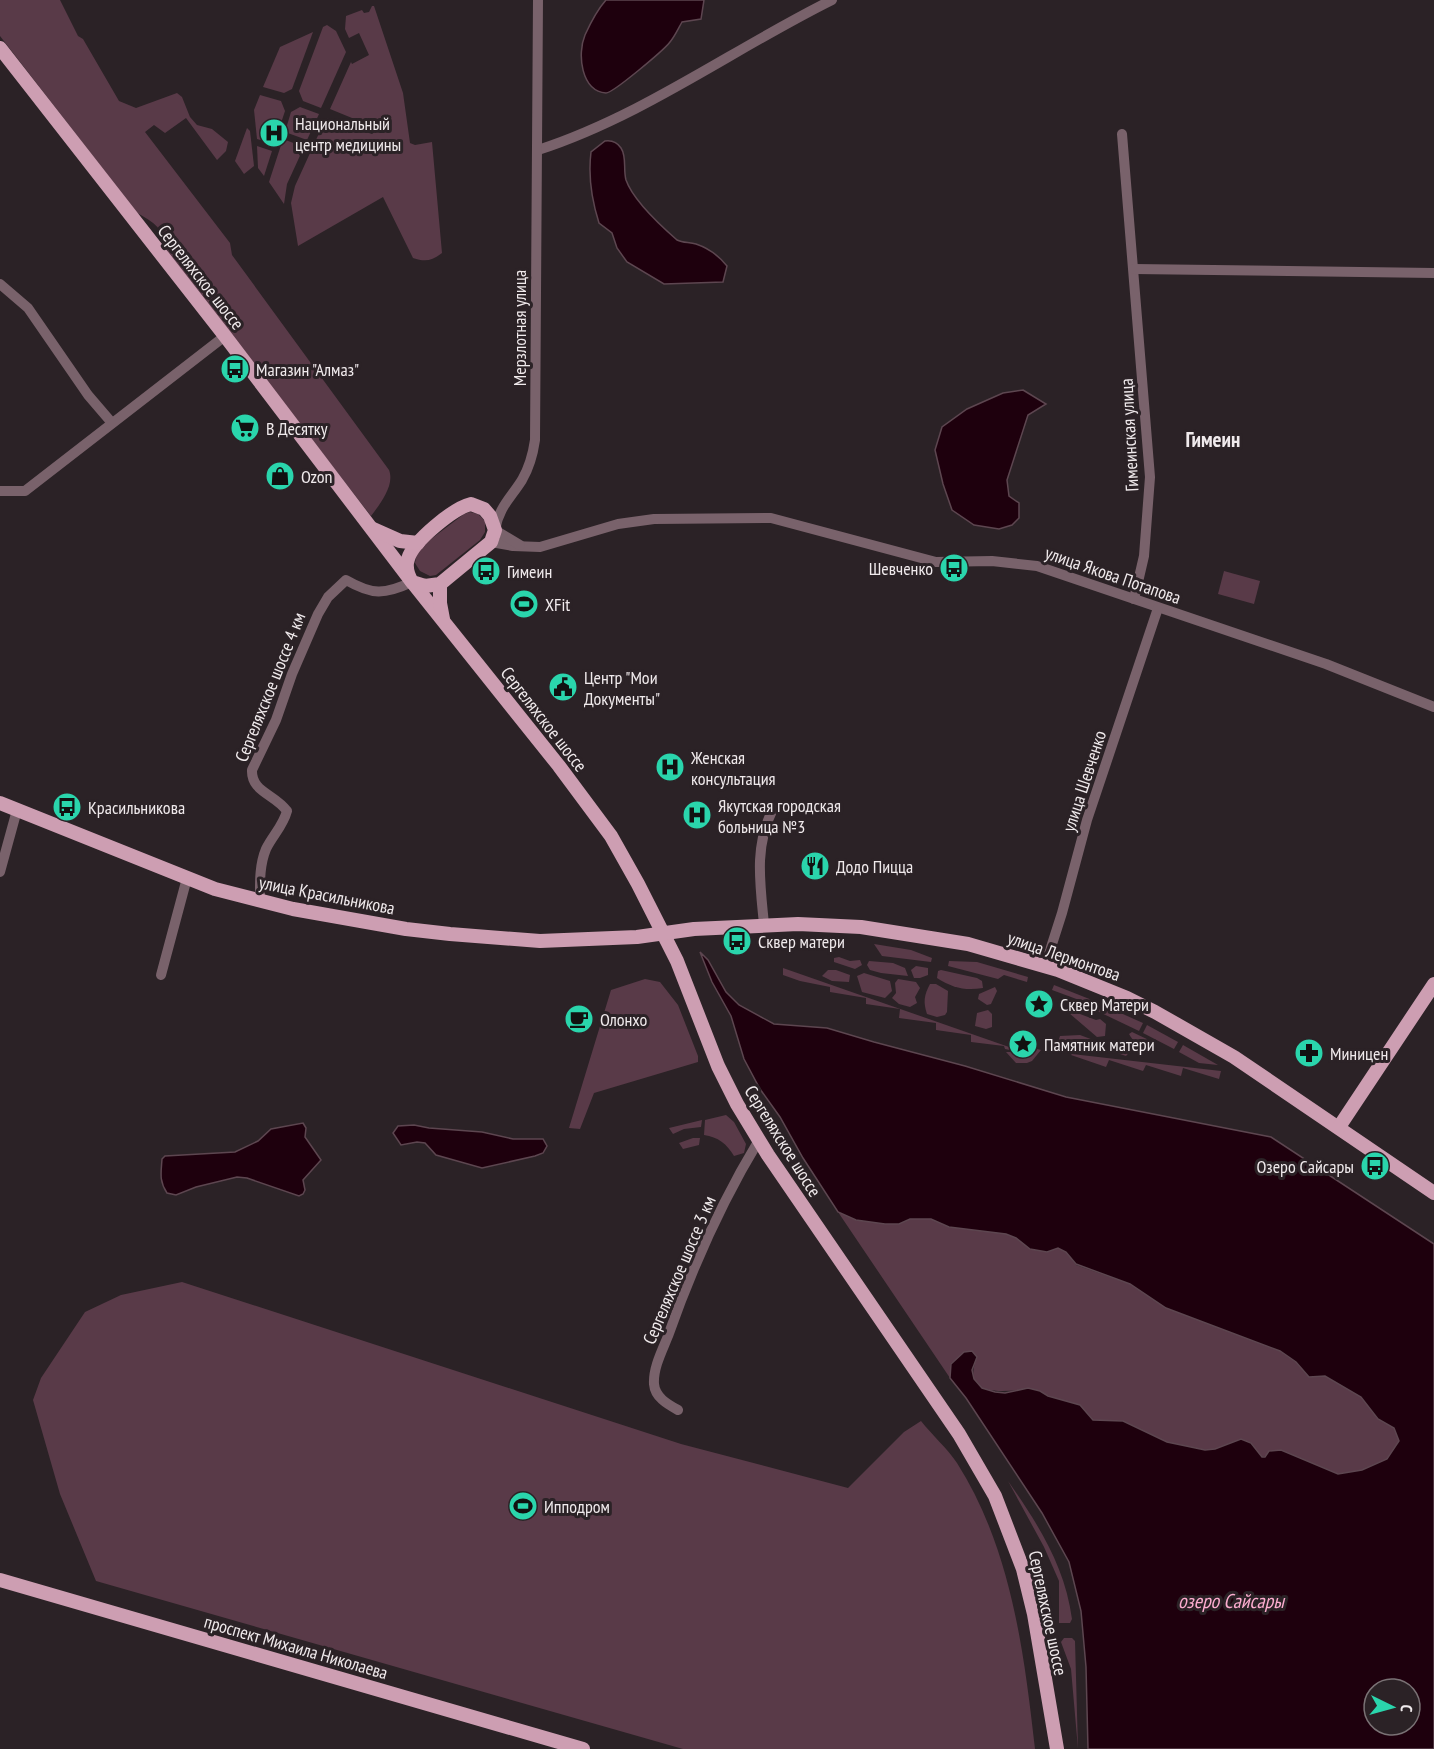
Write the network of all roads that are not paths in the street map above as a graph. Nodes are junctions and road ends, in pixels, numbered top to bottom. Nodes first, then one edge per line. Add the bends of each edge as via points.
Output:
1 (538, 0) edge
2 (832, 0) edge
3 (0, 48) edge
4 (1122, 134) dead end
5 (538, 150) junction
6 (1134, 269) junction
7 (1434, 273) edge
8 (0, 285) edge
9 (225, 336) junction
10 (112, 423) junction
11 (0, 491) edge
12 (507, 499) junction
13 (488, 512) junction
14 (371, 529) junction
15 (493, 536) junction
16 (418, 543) junction
17 (412, 582) junction
18 (440, 584) junction
19 (1134, 599) junction
20 (1158, 608) junction
21 (444, 621) junction
22 (1434, 707) edge
23 (0, 803) edge
24 (772, 808) dead end
25 (17, 810) junction
26 (0, 872) edge
27 (187, 878) junction
28 (260, 902) junction
29 (764, 924) junction
30 (664, 932) junction
31 (1045, 966) junction
32 (161, 975) dead end
33 (1434, 984) edge
34 (1339, 1127) junction
35 (759, 1140) junction
36 (1434, 1193) edge
37 (678, 1410) dead end
38 (0, 1580) edge
39 (583, 1749) edge
40 (1057, 1749) edge

1 - 5 street, Мерзлотная улица
2 - 5 street via 638,108
3 - 9 main road, Сергеляхское шоссе
4 - 6 street, Гимеинская улица
5 - 12 street, Мерзлотная улица via 535,440 529,465
6 - 7 street
6 - 19 street, Гимеинская улица via 1150,477 1144,556
8 - 10 street via 28,308
9 - 10 street
9 - 14 main road, Сергеляхское шоссе
10 - 11 street via 25,491
12 - 13 street
12 - 15 street via 497,516
13 - 15 main road
13 - 16 main road via 471,504 460,508
14 - 16 main road via 400,541
14 - 17 main road, Сергеляхское шоссе
15 - 18 main road
15 - 19 street, улица Якова Потапова via 523,547 540,548 618,524 654,519 771,518 936,562 992,561 1037,566
16 - 17 main road via 406,563
17 - 18 main road via 425,586
17 - 21 main road, Сергеляхское шоссе
17 - 28 street, Сергеляхское шоссе 4 км via 382,593 346,580 328,597 318,614 252,770 251,779 256,786 286,811 285,820 266,850 260,873
18 - 21 main road
19 - 20 street, улица Якова Потапова
20 - 22 street, улица Якова Потапова via 1326,664
20 - 31 street, улица Шевченко via 1087,820
21 - 30 main road, Сергеляхское шоссе via 611,836
23 - 25 main road, улица Красильникова
24 - 29 street via 759,855
25 - 26 street
25 - 27 main road, улица Красильникова
27 - 28 main road, улица Красильникова
27 - 32 street
28 - 30 main road, улица Красильникова via 397,927 540,941 637,937
29 - 30 main road, улица Лермонтова
29 - 31 main road, улица Лермонтова via 861,927 908,933 968,944
30 - 35 main road, Сергеляхское шоссе via 718,1066
31 - 34 main road, улица Лермонтова via 1126,998 1215,1045
33 - 34 main road
34 - 36 main road, улица Лермонтова
35 - 37 street, Сергеляхское шоссе 3 км via 700,1256 655,1372 654,1387 663,1402
35 - 40 main road, Сергеляхское шоссе via 959,1434 995,1496 1023,1569
38 - 39 main road, проспект Михаила Николаева

